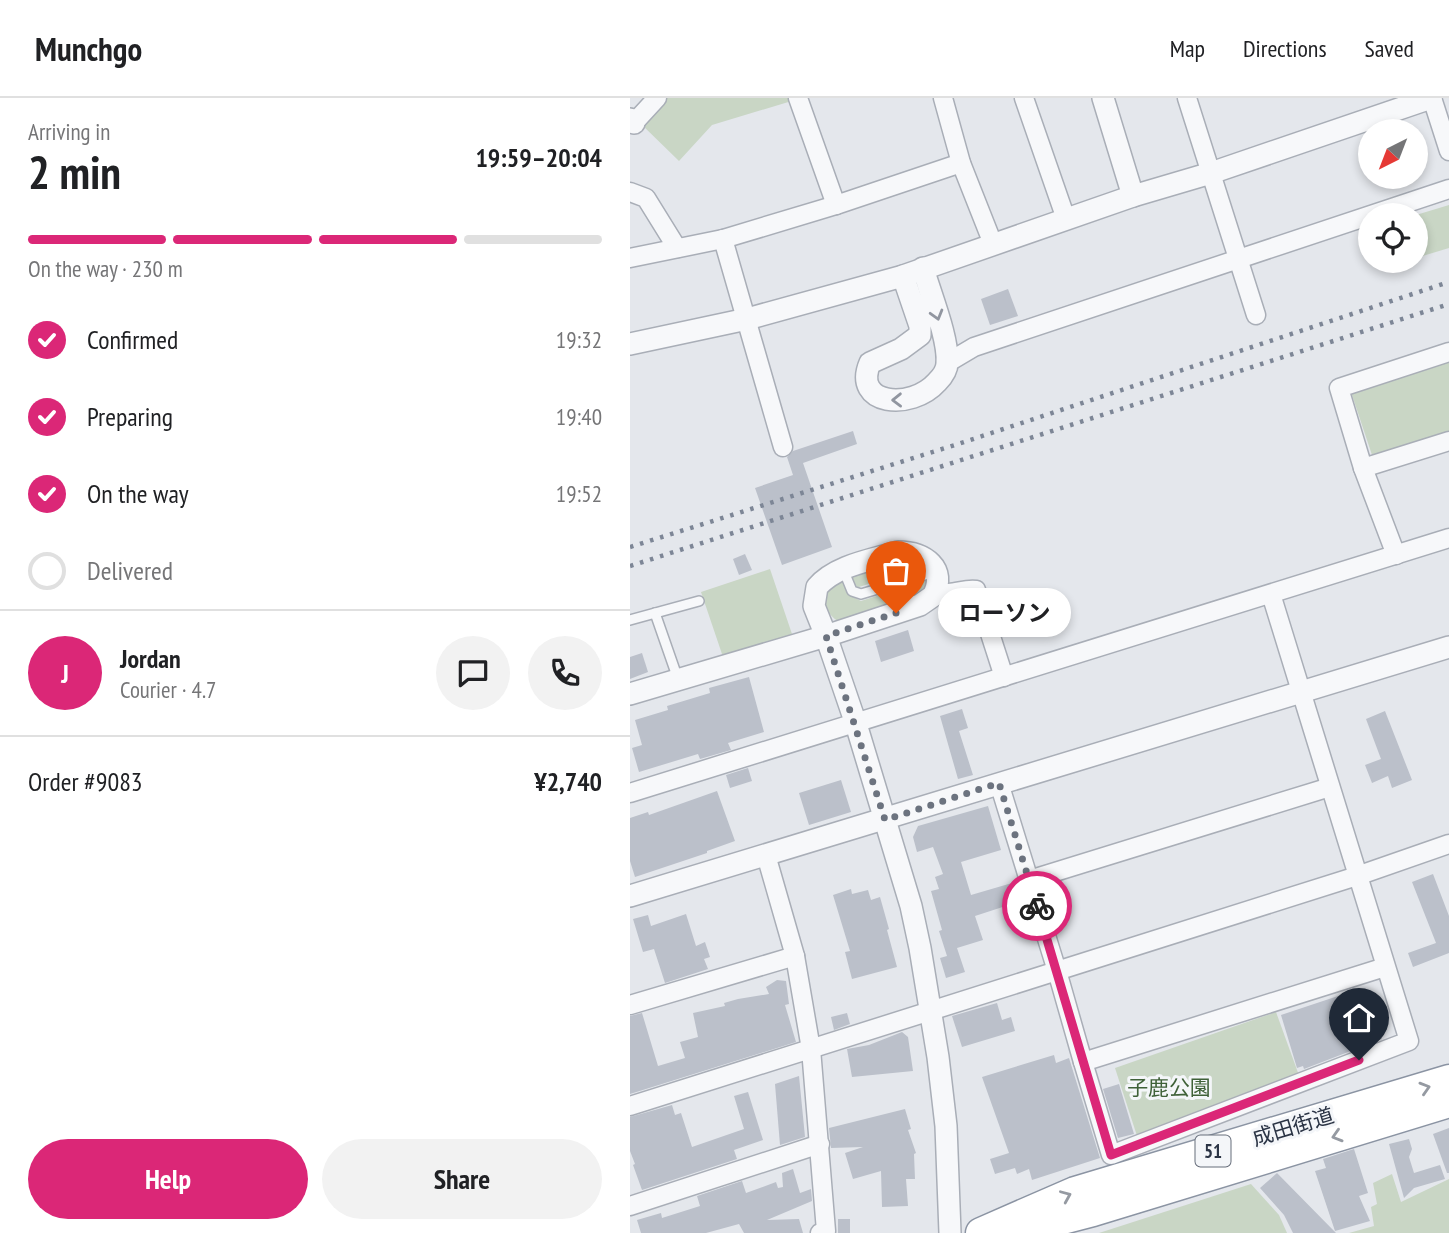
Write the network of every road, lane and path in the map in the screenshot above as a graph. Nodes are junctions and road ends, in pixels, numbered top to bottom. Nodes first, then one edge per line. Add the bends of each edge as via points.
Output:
1 (657, 98) edge
2 (798, 98) edge
3 (943, 98) edge
4 (1024, 98) edge
5 (1103, 98) edge
6 (1187, 98) edge
7 (1431, 98) edge
8 (632, 121) edge
9 (1449, 151) edge
10 (961, 163) junction
11 (1211, 173) junction
12 (1449, 189) edge
13 (630, 192) edge
14 (1133, 196) junction
15 (836, 205) junction
16 (1066, 219) junction
17 (723, 239) junction
18 (993, 244) junction
19 (677, 248) junction
20 (630, 258) edge
21 (1237, 259) junction
22 (923, 268) junction
23 (903, 276) junction
24 (1256, 315) dead end
25 (747, 319) junction
26 (630, 344) edge
27 (1449, 352) edge
28 (947, 363) junction
29 (1449, 441) edge
30 (783, 447) dead end
31 (1363, 468) junction
32 (1449, 538) edge
33 (1396, 555) junction
34 (843, 569) junction
35 (936, 581) junction
36 (1271, 594) junction
37 (699, 601) dead end
38 (655, 613) junction
39 (630, 620) edge
40 (826, 636) junction
41 (1449, 647) edge
42 (1004, 677) junction
43 (678, 679) junction
44 (1299, 691) junction
45 (630, 694) edge
46 (856, 724) junction
47 (999, 783) junction
48 (1330, 788) junction
49 (630, 793) edge
50 (885, 820) junction
51 (1449, 844) edge
52 (766, 855) junction
53 (1357, 876) junction
54 (1029, 880) junction
55 (630, 897) edge
56 (794, 956) junction
57 (1385, 967) junction
58 (1057, 971) junction
59 (630, 1005) edge
60 (931, 1010) junction
61 (811, 1049) junction
62 (1083, 1062) junction
63 (1449, 1080) edge
64 (1449, 1102) edge
65 (630, 1106) edge
66 (820, 1144) junction
67 (630, 1206) edge
68 (1056, 1228) edge
69 (820, 1233) edge
70 (950, 1233) edge
71 (981, 1233) edge
72 (1008, 1233) edge

1 - 8 street
2 - 15 street
3 - 10 street
4 - 16 street
5 - 14 street
6 - 11 street
7 - 9 street
7 - 11 street
10 - 15 street
10 - 18 street
11 - 14 street
11 - 21 street
12 - 21 street
13 - 19 street via 646,198
14 - 16 street
15 - 17 street
16 - 18 street
17 - 19 street
17 - 25 street
18 - 22 street
19 - 20 street
21 - 24 street
21 - 28 street via 974,347
22 - 23 street
22 -> 28 street
23 - 25 street
28 -> 23 street via 929,392 911,400 885,400 869,385 870,363 920,335
25 - 26 street
25 - 30 street
27 - 31 street via 1339,388
29 - 31 street
31 - 33 street
32 - 33 street
33 - 36 street
34 - 35 lane via 852,591 861,594
34 - 35 street via 910,552 926,557
34 - 40 street via 814,592 814,606
35 - 40 street via 933,596 920,605
35 - 42 street via 951,594 976,590
36 - 42 street
36 - 44 street
37 - 38 lane
38 - 39 lane
38 - 43 lane
40 - 43 street
40 - 46 street
41 - 44 street
42 - 46 street
43 - 45 street
44 - 47 street
44 - 48 street
46 - 49 street
46 - 50 street
47 - 50 street
47 - 54 street
48 - 53 street
48 - 54 street
50 - 52 street
50 - 60 street via 911,906
51 - 53 street
52 - 55 street
52 - 56 street
53 - 57 street
53 - 58 street
54 - 58 street
56 - 59 street
56 - 61 street
57 - 62 street
57 - 62 street via 1409,1041 1111,1155
58 - 60 street
58 - 62 street
60 - 61 street
60 - 70 street via 946,1126
61 - 65 street
61 - 66 street
71 -> 63 highway, 成田街道 / 51 via 1075,1192
64 -> 68 highway, 成田街道 / 51
66 - 67 street
66 - 69 street via 826,1231
68 - 72 highway, 成田街道 / 51

